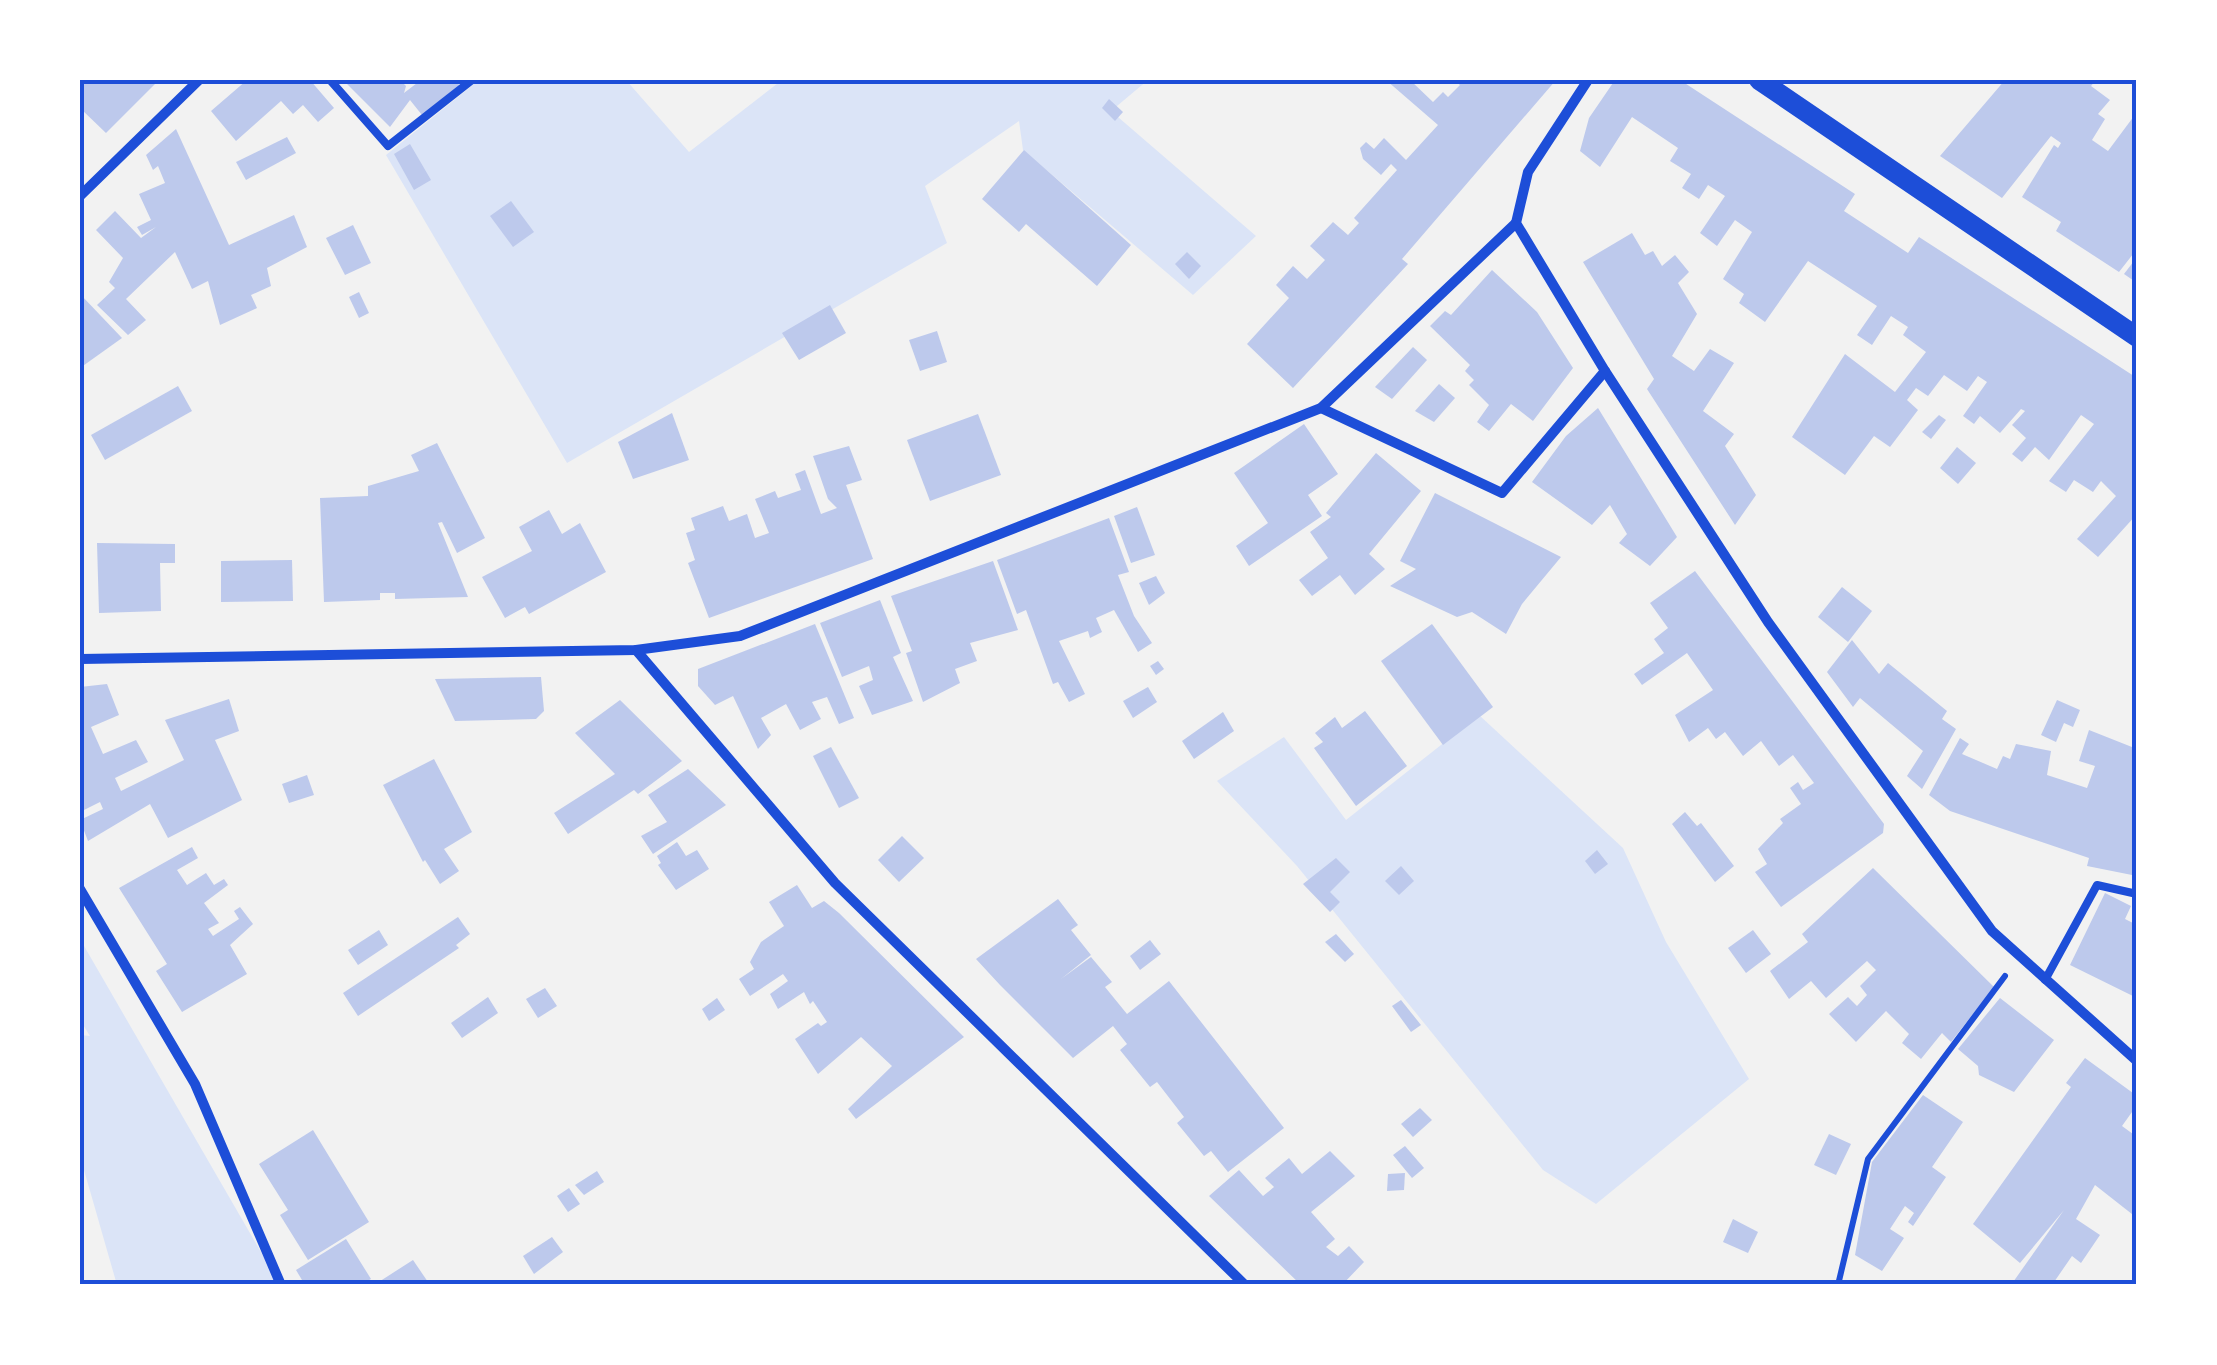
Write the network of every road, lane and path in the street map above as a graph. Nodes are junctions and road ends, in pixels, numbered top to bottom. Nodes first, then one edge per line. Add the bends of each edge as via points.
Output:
1 (199, 80) edge
2 (330, 80) edge
3 (472, 80) edge
4 (1588, 80) edge
5 (1760, 80) edge
6 (80, 196) edge
7 (1516, 223) junction
8 (2137, 337) edge
9 (1605, 371) junction
10 (1321, 408) junction
11 (636, 650) junction
12 (80, 658) edge
13 (80, 888) edge
14 (2137, 894) edge
15 (2020, 957) junction
16 (2045, 980) junction
17 (2137, 1061) edge
18 (281, 1285) edge
19 (1245, 1285) edge
20 (1838, 1285) edge

1 - 6 street
2 - 3 lane via 388,146
4 - 7 street via 1528,172
5 - 8 main road
7 - 9 street
7 - 10 street
9 - 10 street via 1502,493
9 - 15 street via 1768,622 1992,931
10 - 11 street via 740,636
11 - 12 street
11 - 19 street via 835,883
13 - 18 street via 195,1084
14 - 16 lane via 2096,885
15 - 16 street
15 - 20 path via 1868,1159
16 - 17 street

